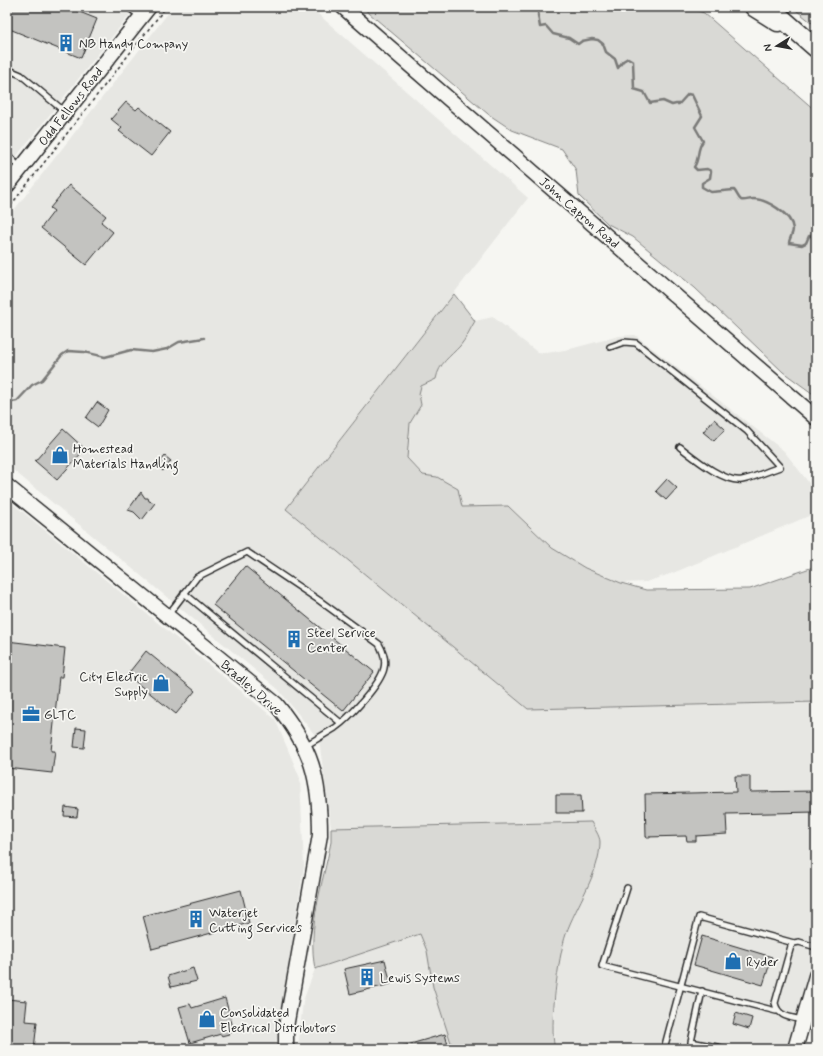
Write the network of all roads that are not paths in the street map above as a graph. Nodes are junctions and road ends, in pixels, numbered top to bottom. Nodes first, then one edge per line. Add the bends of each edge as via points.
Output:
1 (128, 7) edge
2 (344, 7) edge
3 (754, 7) edge
4 (769, 7) edge
5 (145, 12) edge
6 (802, 37) junction
7 (816, 48) edge
8 (7, 69) edge
9 (65, 112) junction
10 (7, 154) edge
11 (21, 168) junction
12 (7, 186) edge
13 (610, 347) dead end
14 (816, 418) edge
15 (680, 447) dead end
16 (7, 486) edge
17 (184, 593) junction
18 (167, 616) junction
19 (341, 723) junction
20 (305, 746) junction
21 (627, 888) dead end
22 (796, 942) junction
23 (816, 947) edge
24 (816, 976) edge
25 (681, 987) junction
26 (702, 991) junction
27 (778, 1012) junction
28 (803, 1021) junction
29 (692, 1042) junction
30 (286, 1049) edge
31 (664, 1049) edge
32 (691, 1049) edge
33 (727, 1049) edge
34 (795, 1049) edge

1 - 5 lane
2 - 14 street, John Capron Road
3 - 6 highway
4 - 6 highway
5 - 9 street, Odd Fellows Road
6 - 7 highway
8 - 9 lane via 21,75
9 - 11 street, Odd Fellows Road
10 - 11 lane
11 - 12 street, Odd Fellows Road
13 - 15 lane via 624,342 636,343 747,431 780,468 740,481 703,465
16 - 18 street, Bradley Drive
17 - 18 lane
17 - 19 lane
17 - 19 lane via 203,573 247,552 379,644 385,662 382,675
18 - 20 street, Bradley Drive via 276,704
19 - 20 lane
20 - 30 street, Bradley Drive via 316,776 320,835 286,1027
21 - 25 lane via 602,966
22 - 23 lane
22 - 25 lane via 699,917
22 - 27 lane via 791,946 774,1003
24 - 28 street
25 - 26 lane
25 - 31 lane
26 - 27 lane
26 - 29 lane
27 - 28 lane
28 - 34 street
29 - 32 lane
29 - 33 lane

